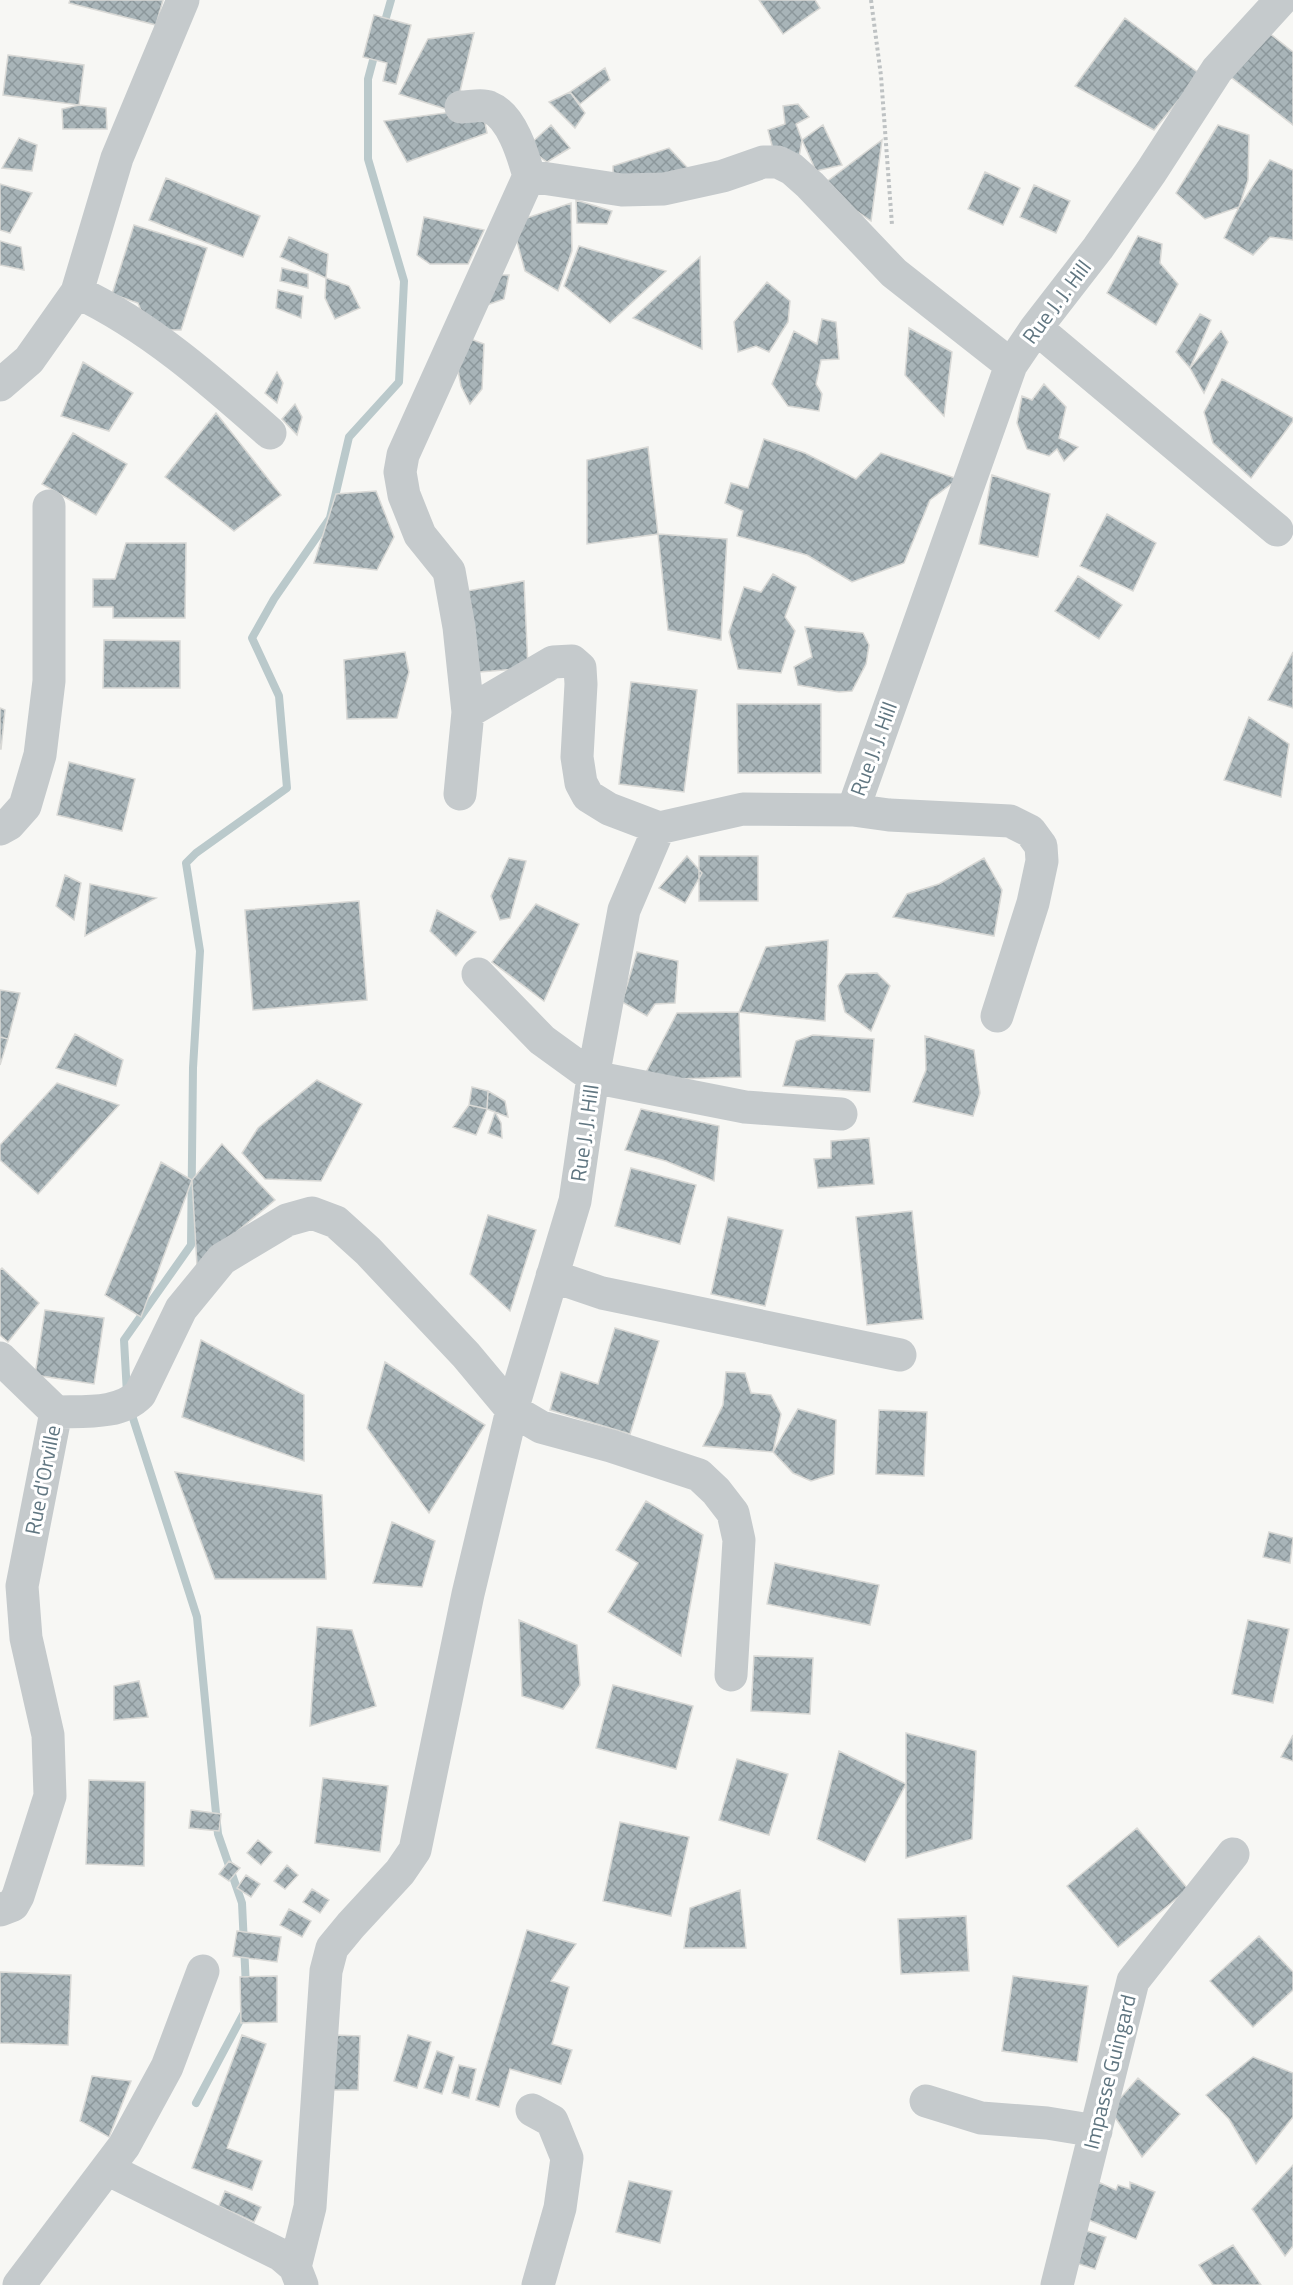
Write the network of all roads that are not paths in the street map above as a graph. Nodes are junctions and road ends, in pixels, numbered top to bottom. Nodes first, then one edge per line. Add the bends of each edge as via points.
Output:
1 (183, 0) edge
2 (1281, 0) edge
3 (461, 108) dead end
4 (529, 176) junction
5 (77, 292) junction
6 (1036, 328) junction
7 (1011, 365) junction
8 (0, 385) edge
9 (270, 433) dead end
10 (50, 506) dead end
11 (1276, 530) dead end
12 (468, 712) junction
13 (460, 794) dead end
14 (853, 810) junction
15 (659, 828) junction
16 (0, 829) edge
17 (478, 974) dead end
18 (997, 1016) dead end
19 (593, 1077) junction
20 (841, 1114) dead end
21 (552, 1276) junction
22 (900, 1355) dead end
23 (0, 1358) edge
24 (512, 1410) junction
25 (56, 1412) junction
26 (731, 1675) dead end
27 (1233, 1854) dead end
28 (0, 1910) edge
29 (203, 1971) dead end
30 (926, 2101) dead end
31 (532, 2110) dead end
32 (1096, 2131) junction
33 (107, 2169) junction
34 (298, 2276) edge
35 (19, 2285) edge
36 (538, 2285) edge
37 (1057, 2285) edge

1 - 5 street via 117,158
2 - 6 street, Rue J. J. Hill via 1217,70 1098,248
3 - 4 street via 487,106 498,112 511,129
4 - 7 street via 622,190 664,189 764,162 778,162 810,185 894,273
4 - 12 street via 403,455 400,472 404,495 420,535 449,571
5 - 8 street via 29,360
5 - 9 street via 111,308 204,374
6 - 7 street, Rue J. J. Hill
6 - 11 street
7 - 14 street, Rue J. J. Hill
10 - 16 street via 49,681 40,755 25,806
12 - 13 street
12 - 15 street via 553,662 572,661 579,668 581,684 577,757 584,790 609,809
14 - 15 street, Rue J. J. Hill via 742,809
14 - 18 street via 1010,822 1030,831 1041,846 1042,861 1033,903
15 - 19 street, Rue J. J. Hill via 624,910
17 - 19 street via 542,1040
19 - 20 street via 745,1107
19 - 21 street, Rue J. J. Hill via 575,1201
21 - 22 street via 602,1293
21 - 24 street, Rue J. J. Hill
23 - 25 street
24 - 25 street, Rue d'Orville via 368,1251 336,1222 312,1213 287,1220 222,1259 182,1309 140,1394 126,1405
24 - 26 street via 541,1426 699,1475 716,1491 733,1513 739,1540
24 - 34 street, Rue J. J. Hill via 468,1594 415,1850 333,1948 326,1971 310,2207
25 - 28 street, Rue d'Orville via 22,1586 26,1638 48,1735 50,1796 18,1896 13,1905
27 - 32 street, Impasse Guingard via 1133,1981
29 - 33 street via 167,2067
30 - 32 street via 981,2118
31 - 36 street via 552,2121 567,2158 560,2208
32 - 37 street, Impasse Guingard
33 - 34 street via 281,2255
33 - 35 street

